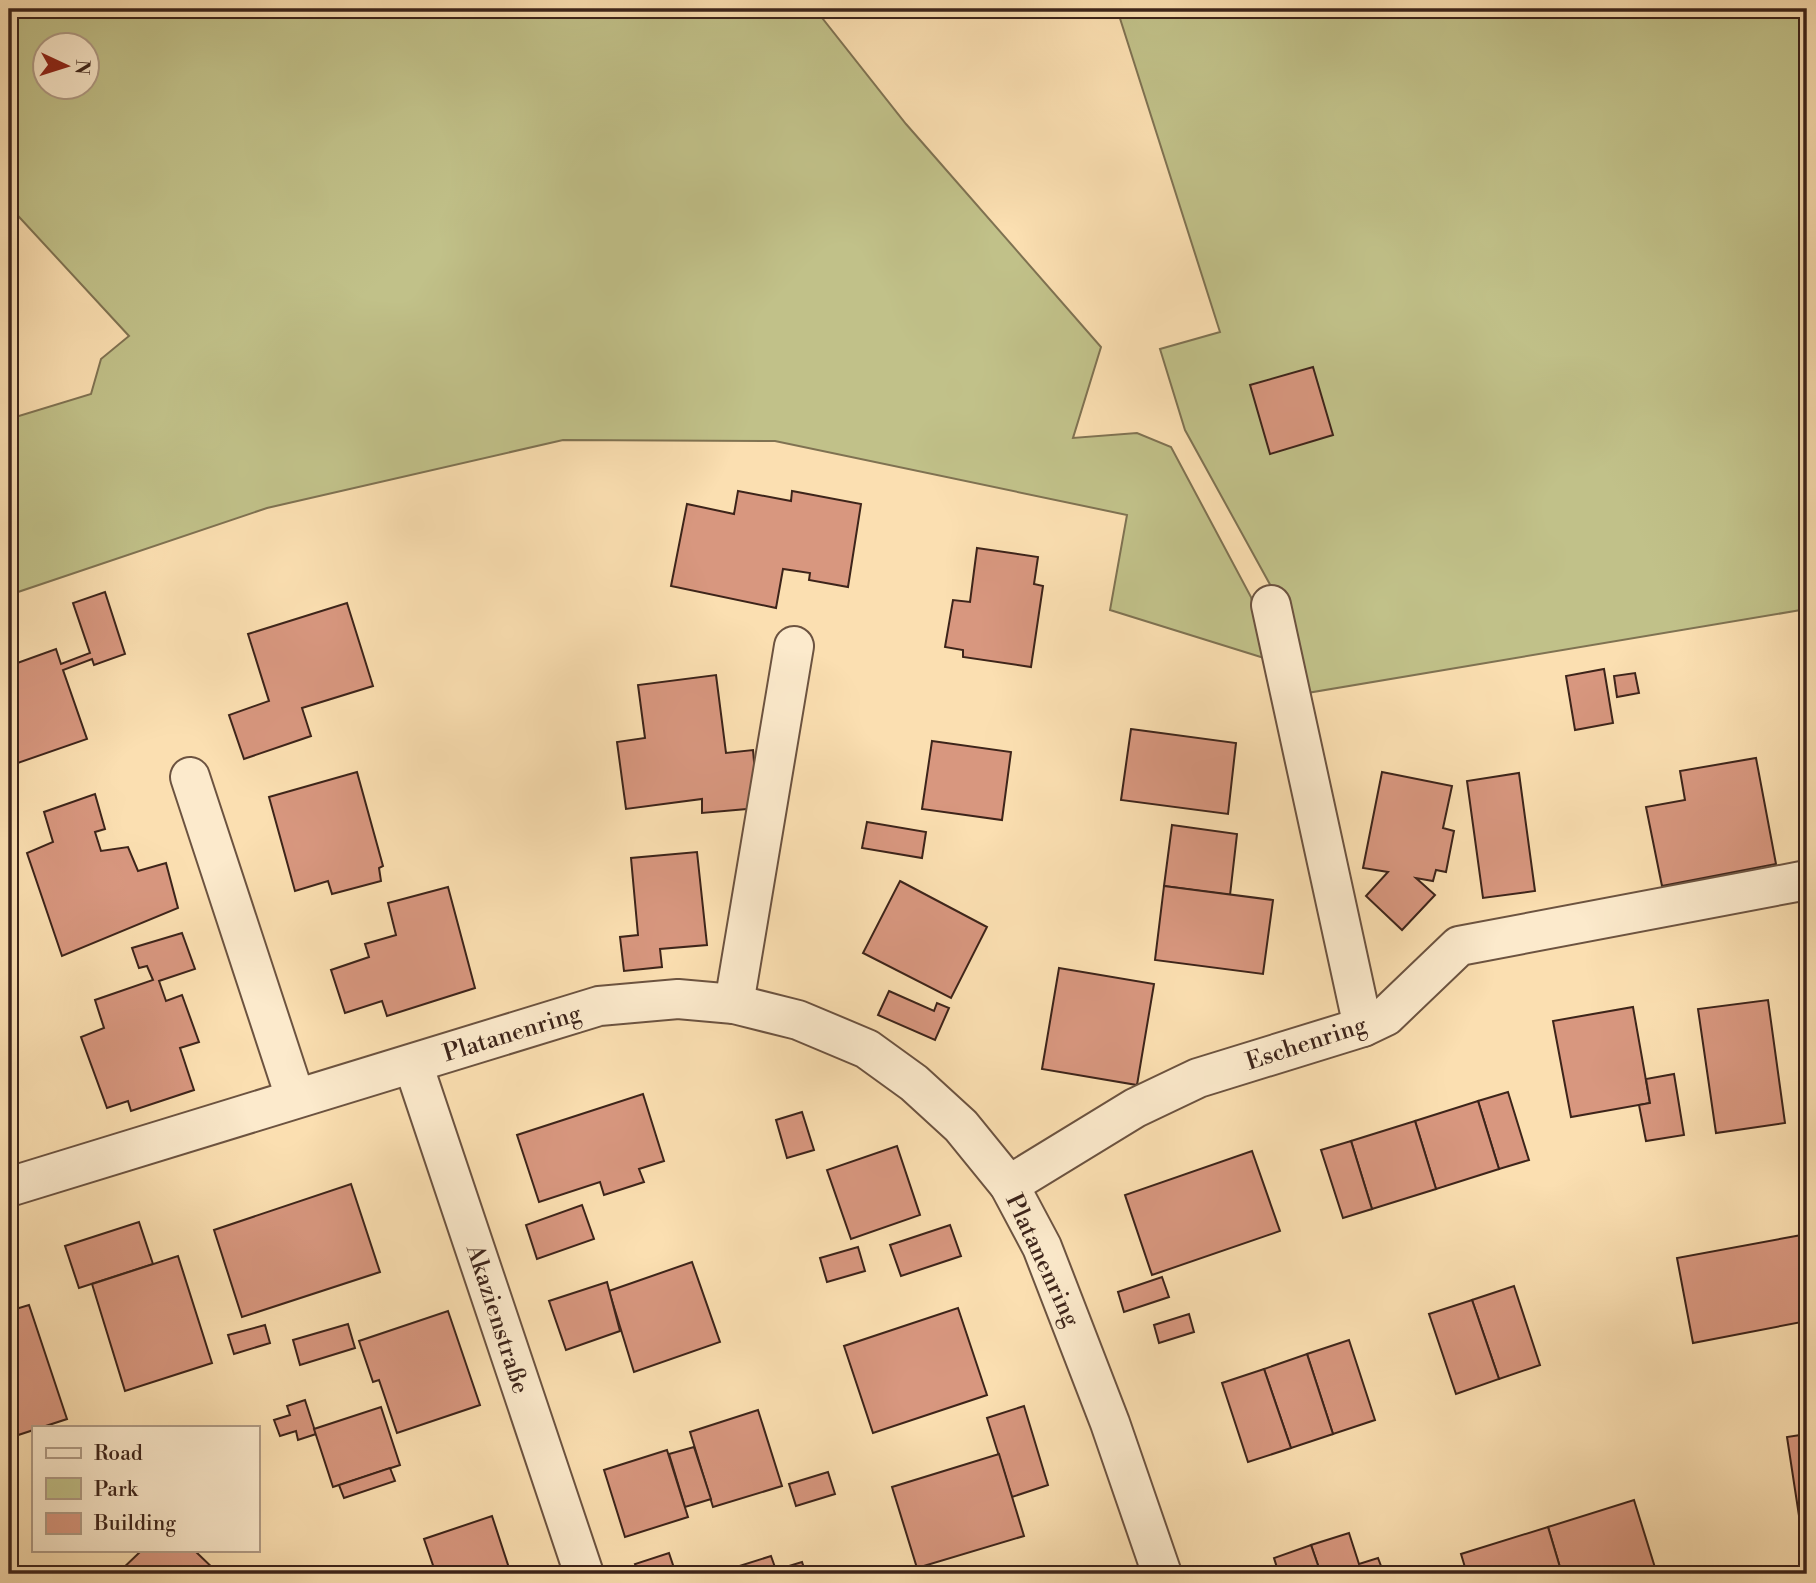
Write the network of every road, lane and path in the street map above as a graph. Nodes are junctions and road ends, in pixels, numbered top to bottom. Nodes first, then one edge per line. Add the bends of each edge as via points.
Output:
1 (1271, 605) dead end
2 (794, 646) dead end
3 (190, 777) dead end
4 (1807, 880) edge
5 (734, 1004) junction
6 (1363, 1027) junction
7 (413, 1064) junction
8 (295, 1097) junction
9 (1009, 1185) junction
10 (9, 1187) edge
11 (583, 1574) edge
12 (1162, 1574) edge

1 - 6 street
2 - 5 street
3 - 8 street
4 - 6 street, Eschenring via 1459,946 1386,1016
5 - 7 street, Platanenring via 678,999 599,1006
5 - 9 street, Platanenring via 798,1020 867,1049 961,1126
6 - 9 street, Eschenring via 1198,1078 1135,1108
7 - 8 street, Platanenring
7 - 11 street, Akazienstraße
8 - 10 street, Platanenring
9 - 12 street, Platanenring via 1042,1247 1078,1336

